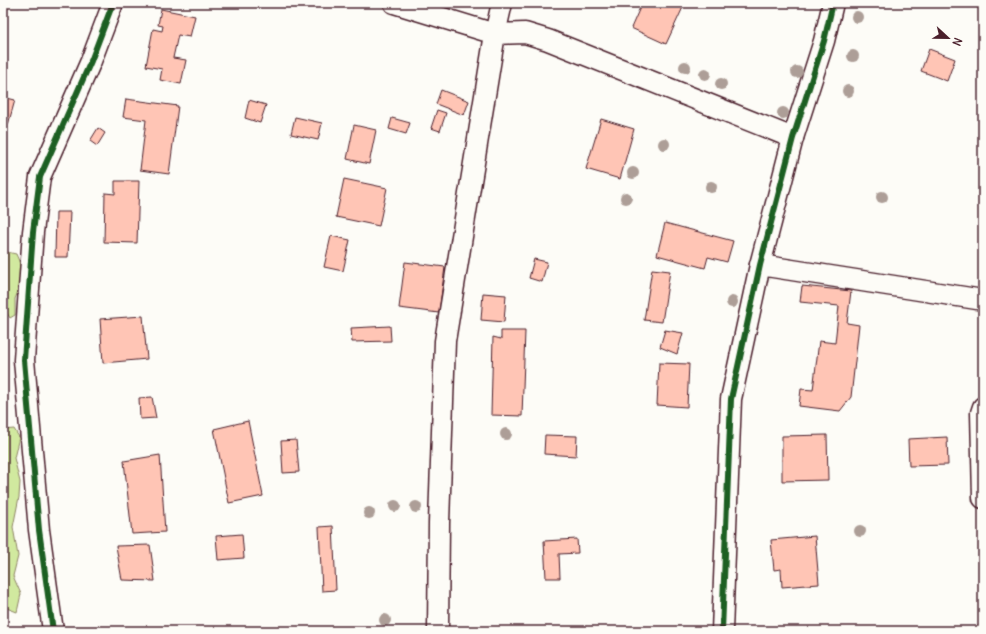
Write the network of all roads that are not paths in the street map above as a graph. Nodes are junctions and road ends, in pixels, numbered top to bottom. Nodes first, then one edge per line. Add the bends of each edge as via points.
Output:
1 (113, 3) edge
2 (394, 3) edge
3 (502, 3) edge
4 (833, 3) edge
5 (495, 34) junction
6 (793, 138) junction
7 (760, 265) junction
8 (983, 300) edge
9 (983, 407) edge
10 (983, 498) edge
11 (53, 631) edge
12 (438, 631) edge
13 (722, 631) edge

1 - 11 street via 91,61 40,177 33,232 24,360 39,530
2 - 5 street
3 - 5 street
4 - 6 street via 824,41
5 - 6 street via 525,33 548,40
5 - 12 street via 445,341
6 - 7 street
7 - 8 street
7 - 13 street via 731,399
9 - 10 street

